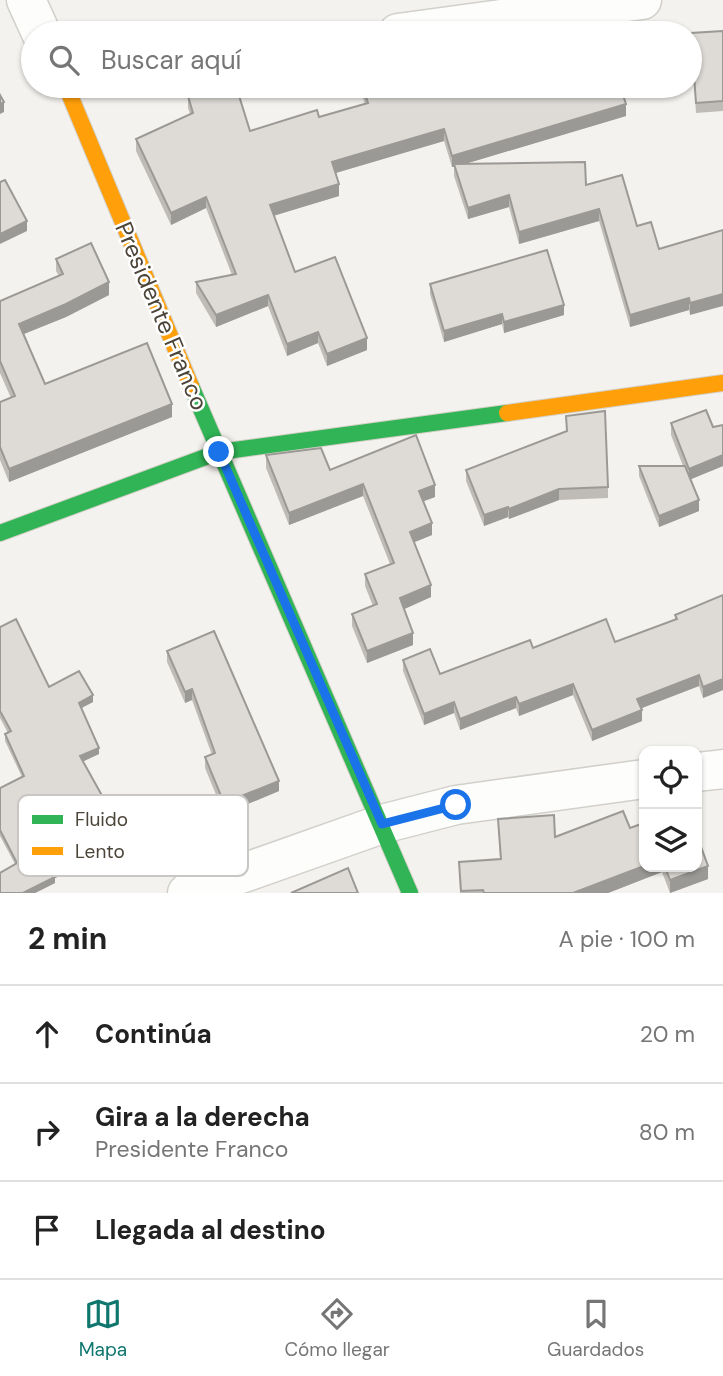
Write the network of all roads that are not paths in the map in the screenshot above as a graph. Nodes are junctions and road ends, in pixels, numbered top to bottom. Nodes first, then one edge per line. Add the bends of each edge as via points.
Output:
1 (26, 0) edge
2 (642, 0) edge
3 (36, 21) edge
4 (487, 21) edge
5 (71, 98) edge
6 (723, 383) edge
7 (219, 452) junction
8 (0, 533) edge
9 (723, 769) edge
10 (702, 771) edge
11 (639, 780) edge
12 (382, 824) junction
13 (248, 871) edge
14 (235, 876) edge
15 (187, 893) edge
16 (410, 893) edge

1 - 3 street
2 - 4 street
5 - 7 street, Presidente Franco
6 - 7 street
7 - 8 street
7 - 12 street, Presidente Franco
9 - 10 street
11 - 12 street via 456,805
12 - 13 street
12 - 16 street, Presidente Franco
14 - 15 street

